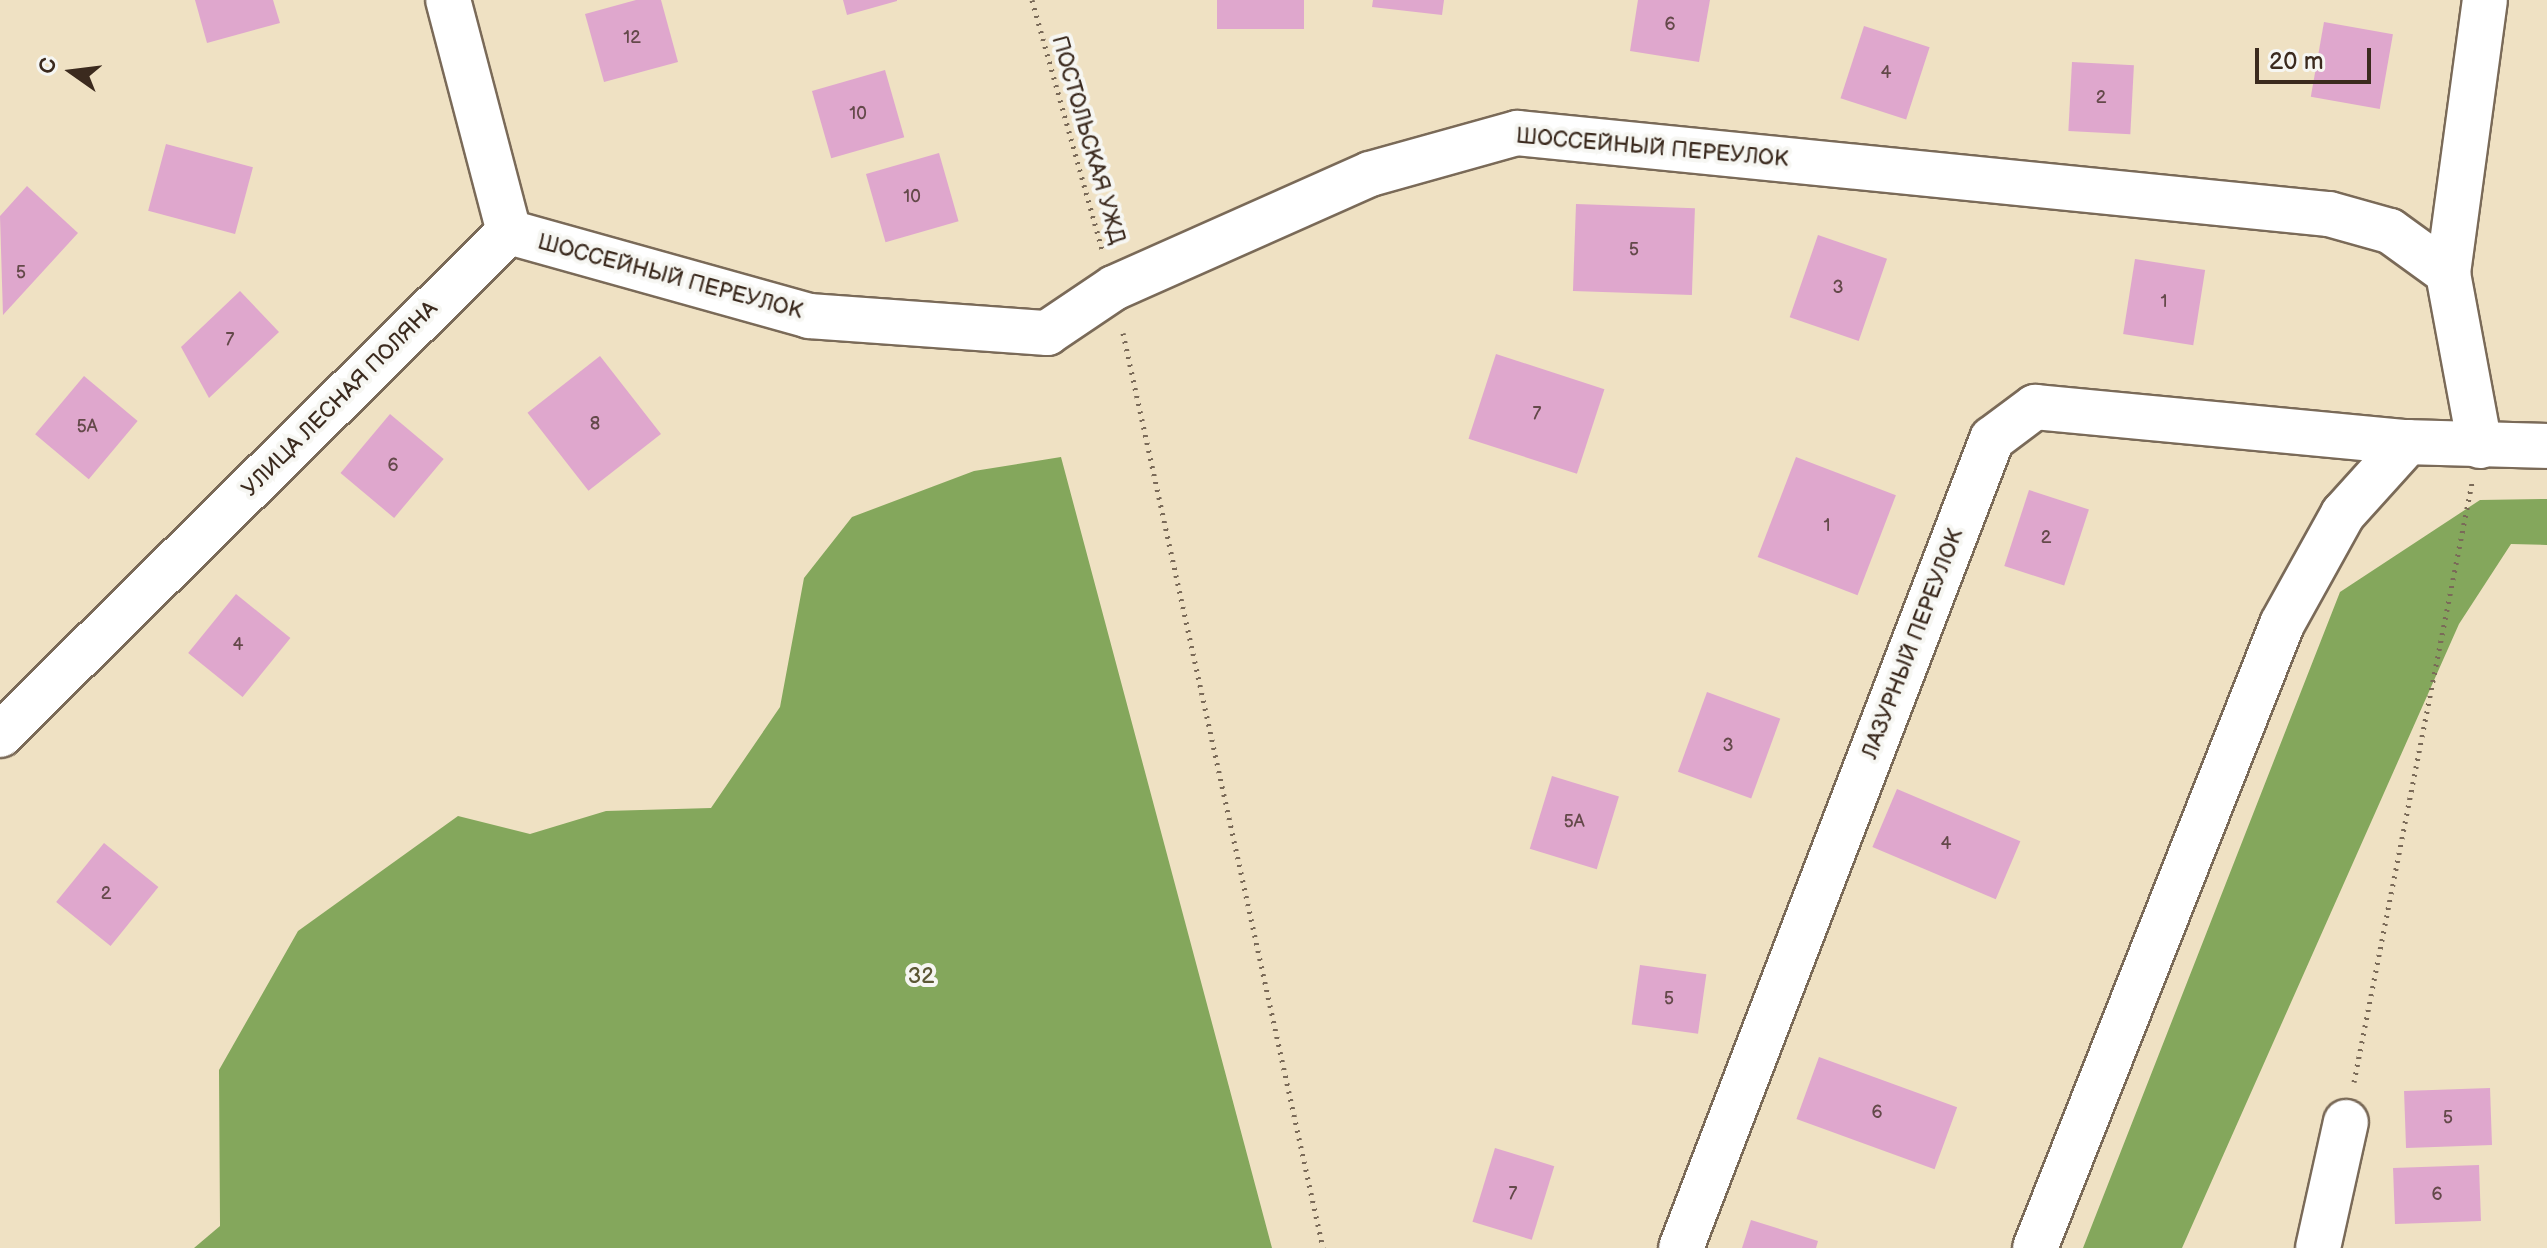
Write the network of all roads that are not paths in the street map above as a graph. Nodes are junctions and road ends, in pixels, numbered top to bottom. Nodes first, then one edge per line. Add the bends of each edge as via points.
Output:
1 (448, 0) edge
2 (2485, 0) edge
3 (509, 232) junction
4 (2448, 273) junction
5 (2408, 442) junction
6 (2480, 446) junction
7 (2547, 446) edge
8 (0, 735) edge
9 (2346, 1122) road end
10 (1681, 1248) edge
11 (2035, 1248) edge
12 (2318, 1248) edge

1 - 3 street
2 - 4 street
3 - 4 street, ШОССЕЙНЫЙ ПЕРЕУЛОК via 809,316 1047,333 1114,288 1370,174 1517,133 2329,214 2390,231
3 - 8 street, УЛИЦА ЛЕСНАЯ ПОЛЯНА
4 - 6 street
5 - 6 street, ЛАЗУРНЫЙ ПЕРЕУЛОК
5 - 10 street, ЛАЗУРНЫЙ ПЕРЕУЛОК via 2035,407 1992,439
5 - 11 street via 2343,514 2282,624
6 - 7 street, ЛАЗУРНЫЙ ПЕРЕУЛОК
9 - 12 street

